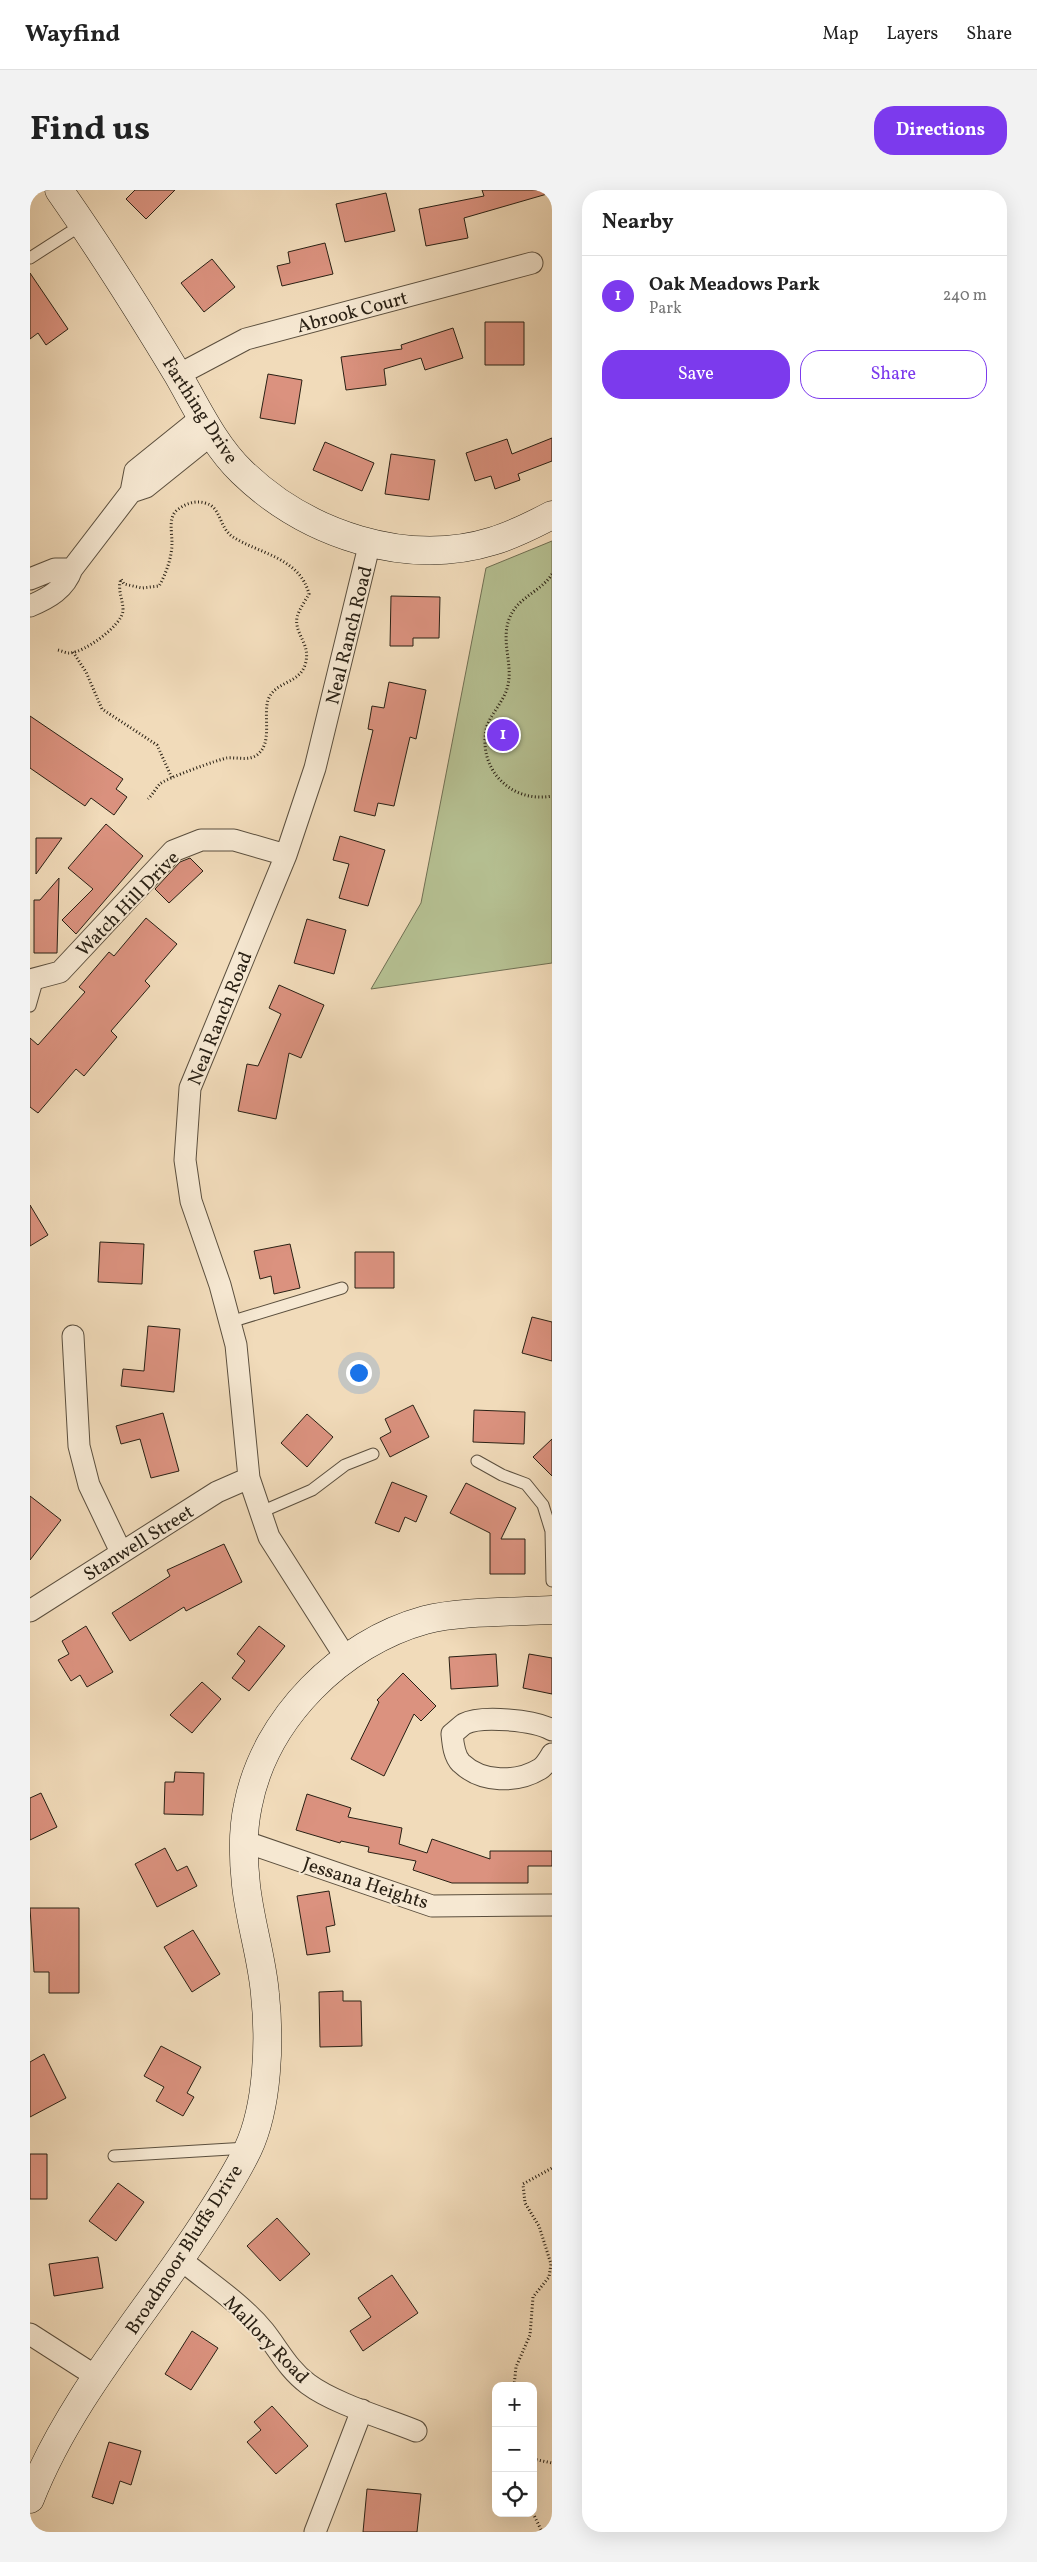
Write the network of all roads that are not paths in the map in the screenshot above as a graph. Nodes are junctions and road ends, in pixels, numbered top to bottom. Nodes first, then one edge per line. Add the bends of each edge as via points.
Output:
1 (59, 190) edge
2 (83, 224) junction
3 (30, 258) edge
4 (532, 263) dead end
5 (178, 375) junction
6 (207, 425) junction
7 (552, 516) edge
8 (370, 542) junction
9 (72, 570) junction
10 (30, 579) edge
11 (30, 606) edge
12 (286, 855) junction
13 (34, 979) edge
14 (30, 1006) edge
15 (342, 1288) dead end
16 (230, 1322) junction
17 (73, 1336) dead end
18 (373, 1454) dead end
19 (477, 1461) dead end
20 (249, 1478) junction
21 (261, 1512) junction
22 (121, 1552) junction
23 (552, 1581) edge
24 (552, 1610) edge
25 (30, 1612) edge
26 (346, 1658) junction
27 (552, 1730) edge
28 (552, 1754) edge
29 (243, 1841) junction
30 (552, 1905) edge
31 (249, 2148) junction
32 (114, 2156) dead end
33 (180, 2260) junction
34 (30, 2334) edge
35 (97, 2377) junction
36 (362, 2410) junction
37 (416, 2431) dead end
38 (30, 2499) edge
39 (315, 2532) edge

1 - 2 street, Farthing Drive
2 - 3 lane
2 - 5 street, Farthing Drive
4 - 5 street, Abrook Court via 246,339
5 - 6 street, Farthing Drive
6 - 8 street, Farthing Drive via 241,471 277,502 320,526
6 - 9 street via 135,471 131,492
7 - 8 street, Farthing Drive via 493,541 453,549 412,550
8 - 12 street, Neal Ranch Road via 315,768
9 - 10 street via 55,569
9 - 11 street via 67,582
12 - 13 street, Watch Hill Drive via 234,840 201,840 172,850 60,972
12 - 16 street, Neal Ranch Road via 190,1088 184,1160 191,1201
13 - 14 lane
15 - 16 lane
16 - 20 street, Neal Ranch Road via 236,1345
17 - 22 street via 79,1446 89,1484
18 - 21 lane via 345,1465 312,1490
19 - 23 lane via 502,1476 526,1484 543,1505 551,1531
20 - 21 street, Neal Ranch Road
20 - 22 street, Stanwell Street via 217,1492
21 - 26 street, Neal Ranch Road via 269,1537
22 - 25 street, Stanwell Street
24 - 26 street, Broadmoor Bluffs Drive via 427,1619 391,1632
26 - 29 street, Broadmoor Bluffs Drive via 300,1701 277,1734 262,1762 248,1802
27 - 28 street via 517,1721 483,1720 465,1724 452,1734 453,1748 461,1762 483,1775 505,1780 524,1777 542,1768
29 - 30 street, Jessana Heights via 432,1906
29 - 31 street, Broadmoor Bluffs Drive via 252,1924 265,1993 267,2047 261,2104
31 - 32 lane
31 - 33 street, Broadmoor Bluffs Drive
33 - 35 street, Broadmoor Bluffs Drive
33 - 36 street, Mallory Road via 250,2317 291,2369 309,2385
34 - 35 street
35 - 38 street, Broadmoor Bluffs Drive via 46,2461
36 - 37 street, Mallory Road
36 - 39 street

